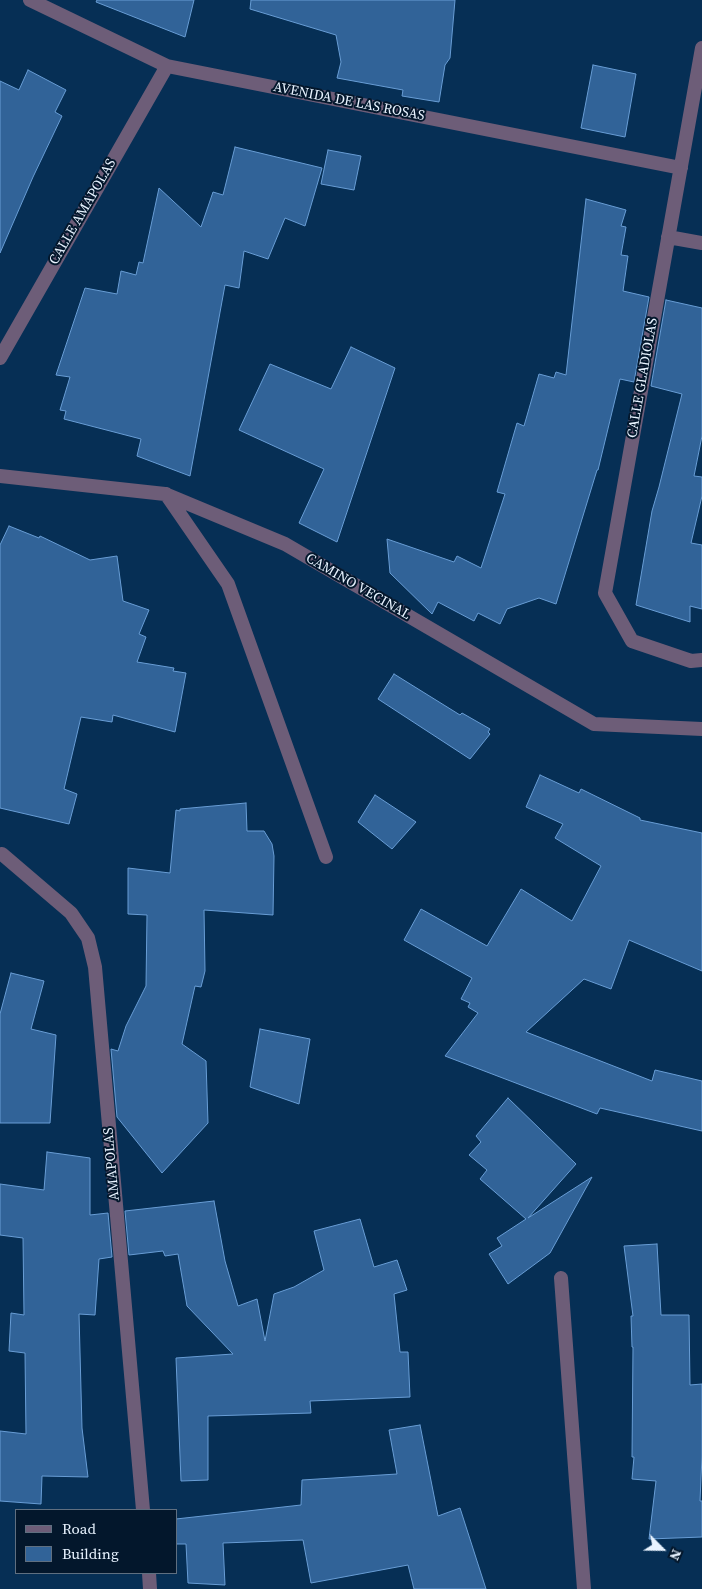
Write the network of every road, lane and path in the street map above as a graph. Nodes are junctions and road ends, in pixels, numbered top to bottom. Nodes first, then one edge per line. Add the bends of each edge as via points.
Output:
1 (30, 0) edge
2 (702, 48) edge
3 (166, 66) junction
4 (681, 168) junction
5 (668, 237) junction
6 (702, 243) edge
7 (0, 358) edge
8 (0, 476) edge
9 (165, 494) junction
10 (696, 661) edge
11 (702, 729) edge
12 (2, 854) dead end
13 (326, 857) dead end
14 (561, 1278) dead end
15 (143, 1509) edge
16 (149, 1574) edge
17 (150, 1589) edge
18 (584, 1589) edge

1 - 3 street, AVENIDA DE LAS ROSAS
2 - 4 street, CALLE GLADIOLAS
3 - 4 street, AVENIDA DE LAS ROSAS
3 - 7 street, CALLE AMAPOLAS
4 - 5 street, CALLE GLADIOLAS
5 - 6 street
5 - 10 street, CALLE GLADIOLAS via 605,593 632,641
8 - 9 street, CAMINO VECINAL
9 - 11 street, CAMINO VECINAL via 284,544 594,724
9 - 13 street via 228,584
12 - 15 street, AMAPOLAS via 71,913 88,938 95,967
14 - 18 street
16 - 17 street

